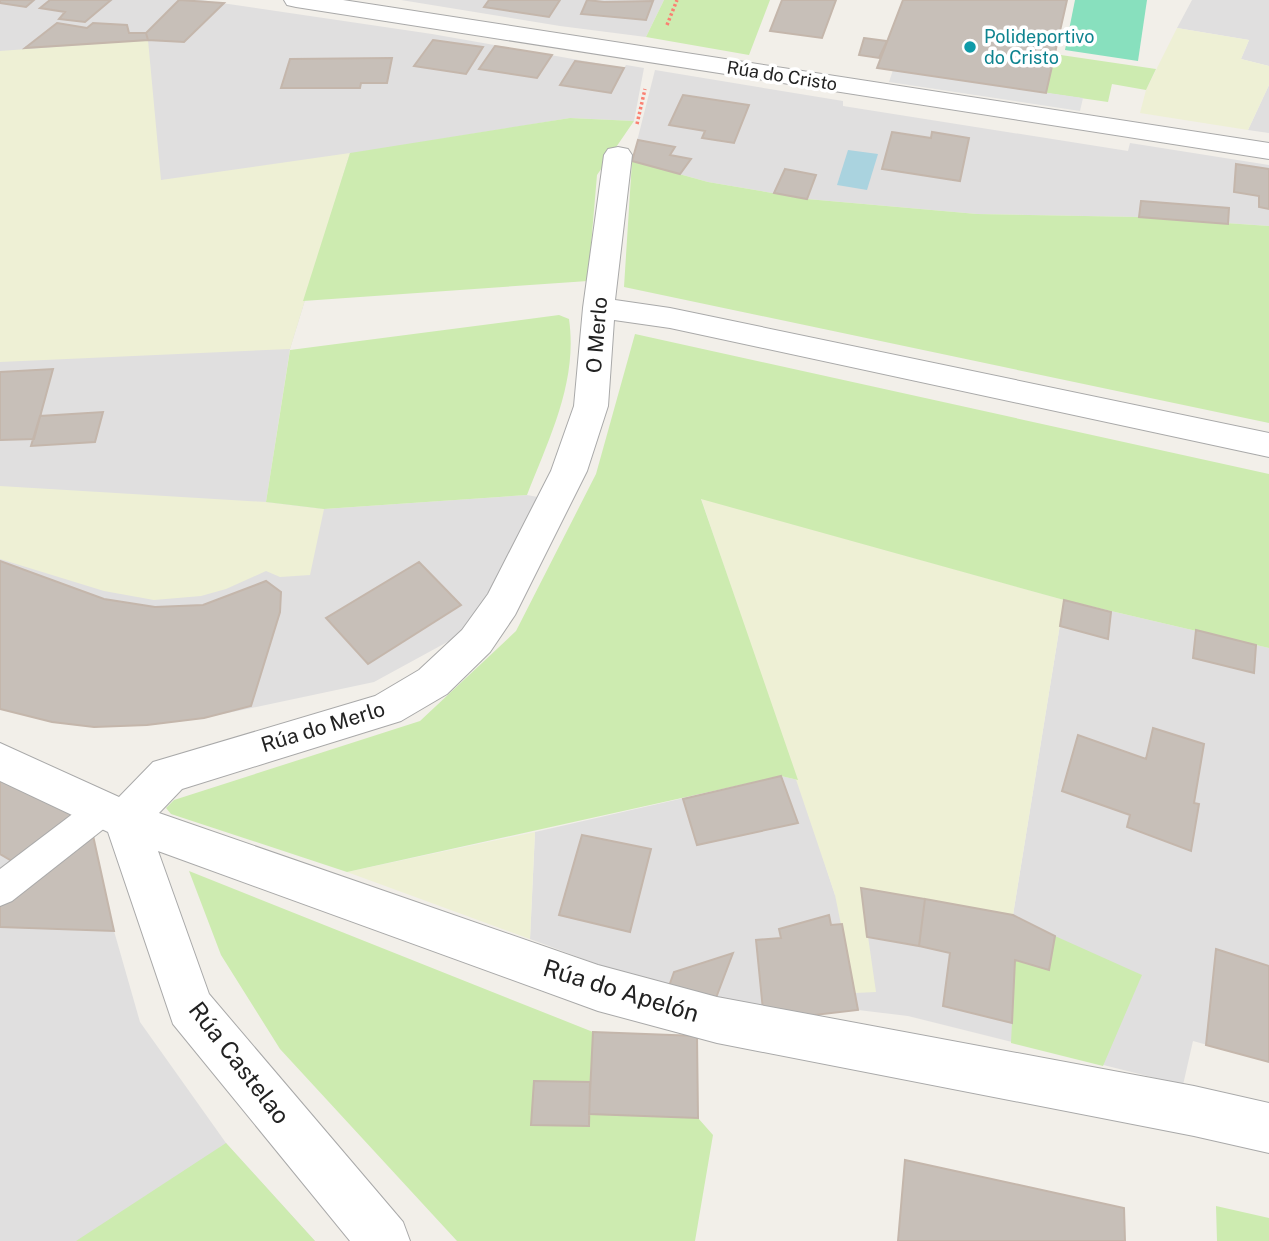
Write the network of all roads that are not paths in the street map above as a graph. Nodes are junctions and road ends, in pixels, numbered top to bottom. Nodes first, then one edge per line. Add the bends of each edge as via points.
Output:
1 (296, 0) edge
2 (1269, 151) edge
3 (618, 155) road end
4 (599, 308) junction
5 (1269, 445) edge
6 (502, 604) joint
7 (0, 761) edge
8 (114, 815) junction
9 (0, 890) edge
10 (1269, 1128) edge
11 (384, 1241) edge

1 - 2 street, Rúa do Cristo
3 - 4 street, O Merlo
4 - 5 street via 670,318
4 - 6 street, O Merlo via 587,419 569,471
6 - 8 street, Rúa do Merlo via 476,641 433,682 387,709 168,775
7 - 8 street, Rúa do Apelón
8 - 9 lane
8 - 10 street, Rúa do Apelón via 598,988 717,1020
8 - 11 street, Rúa Castelao via 190,1008

